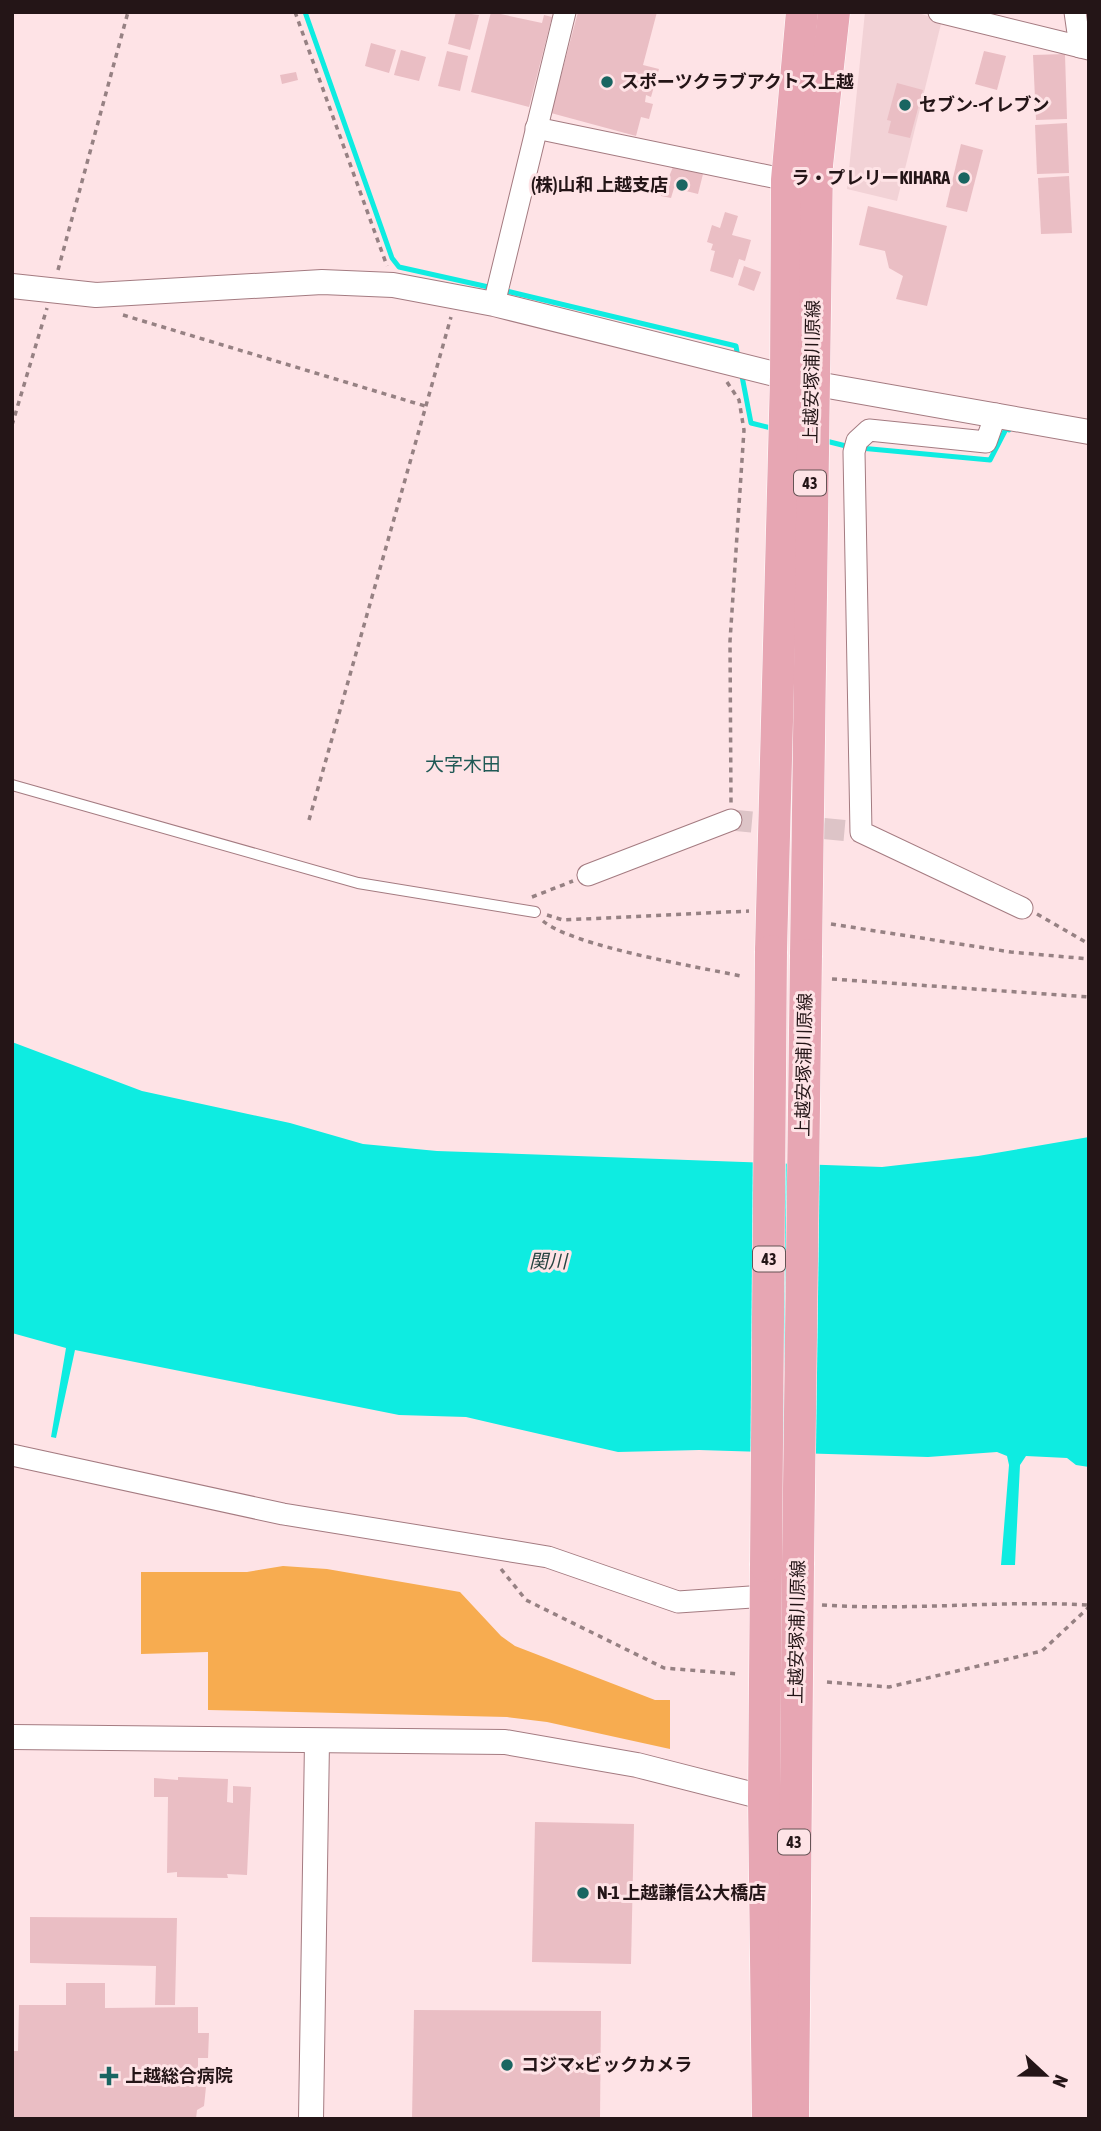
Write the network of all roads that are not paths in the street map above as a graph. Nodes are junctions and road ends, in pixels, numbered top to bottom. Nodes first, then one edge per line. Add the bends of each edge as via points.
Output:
1 (565, 12) edge
2 (802, 12) edge
3 (834, 12) edge
4 (939, 12) edge
5 (1075, 12) edge
6 (1084, 48) edge
7 (536, 128) junction
8 (787, 180) junction
9 (12, 286) edge
10 (494, 304) junction
11 (799, 380) junction
12 (996, 414) junction
13 (1089, 432) edge
14 (12, 785) edge
15 (731, 820) tunnel mouth
16 (588, 875) road end
17 (1023, 908) road end
18 (541, 914) road end
19 (12, 1455) edge
20 (766, 1581) junction
21 (12, 1737) edge
22 (317, 1742) junction
23 (779, 1801) junction
24 (311, 2119) edge
25 (768, 2119) edge
26 (793, 2119) edge

1 - 7 street
2 - 8 main road, 上越安塚浦川原線 / 43
3 - 11 main road, 上越安塚浦川原線 / 43
4 - 6 street
5 - 6 street
7 - 8 street
7 - 10 street
8 - 11 main road, 上越安塚浦川原線 / 43
9 - 10 street via 96,295 321,282 393,285
10 - 11 street
11 - 12 street
11 - 20 main road, 上越安塚浦川原線 / 43, bridge via 772,910
11 - 23 main road, 上越安塚浦川原線 / 43, bridge via 806,955 798,1565
12 - 13 street
12 - 17 street via 986,442 869,430 857,441 861,832
14 - 18 lane via 358,883
15 - 16 street
19 - 20 street via 283,1514 548,1557 678,1602
20 - 23 main road, 上越安塚浦川原線 / 43
21 - 22 street
22 - 23 street via 505,1742 637,1765
22 - 24 street
23 - 25 main road, 上越安塚浦川原線 / 43
23 - 26 main road, 上越安塚浦川原線 / 43

